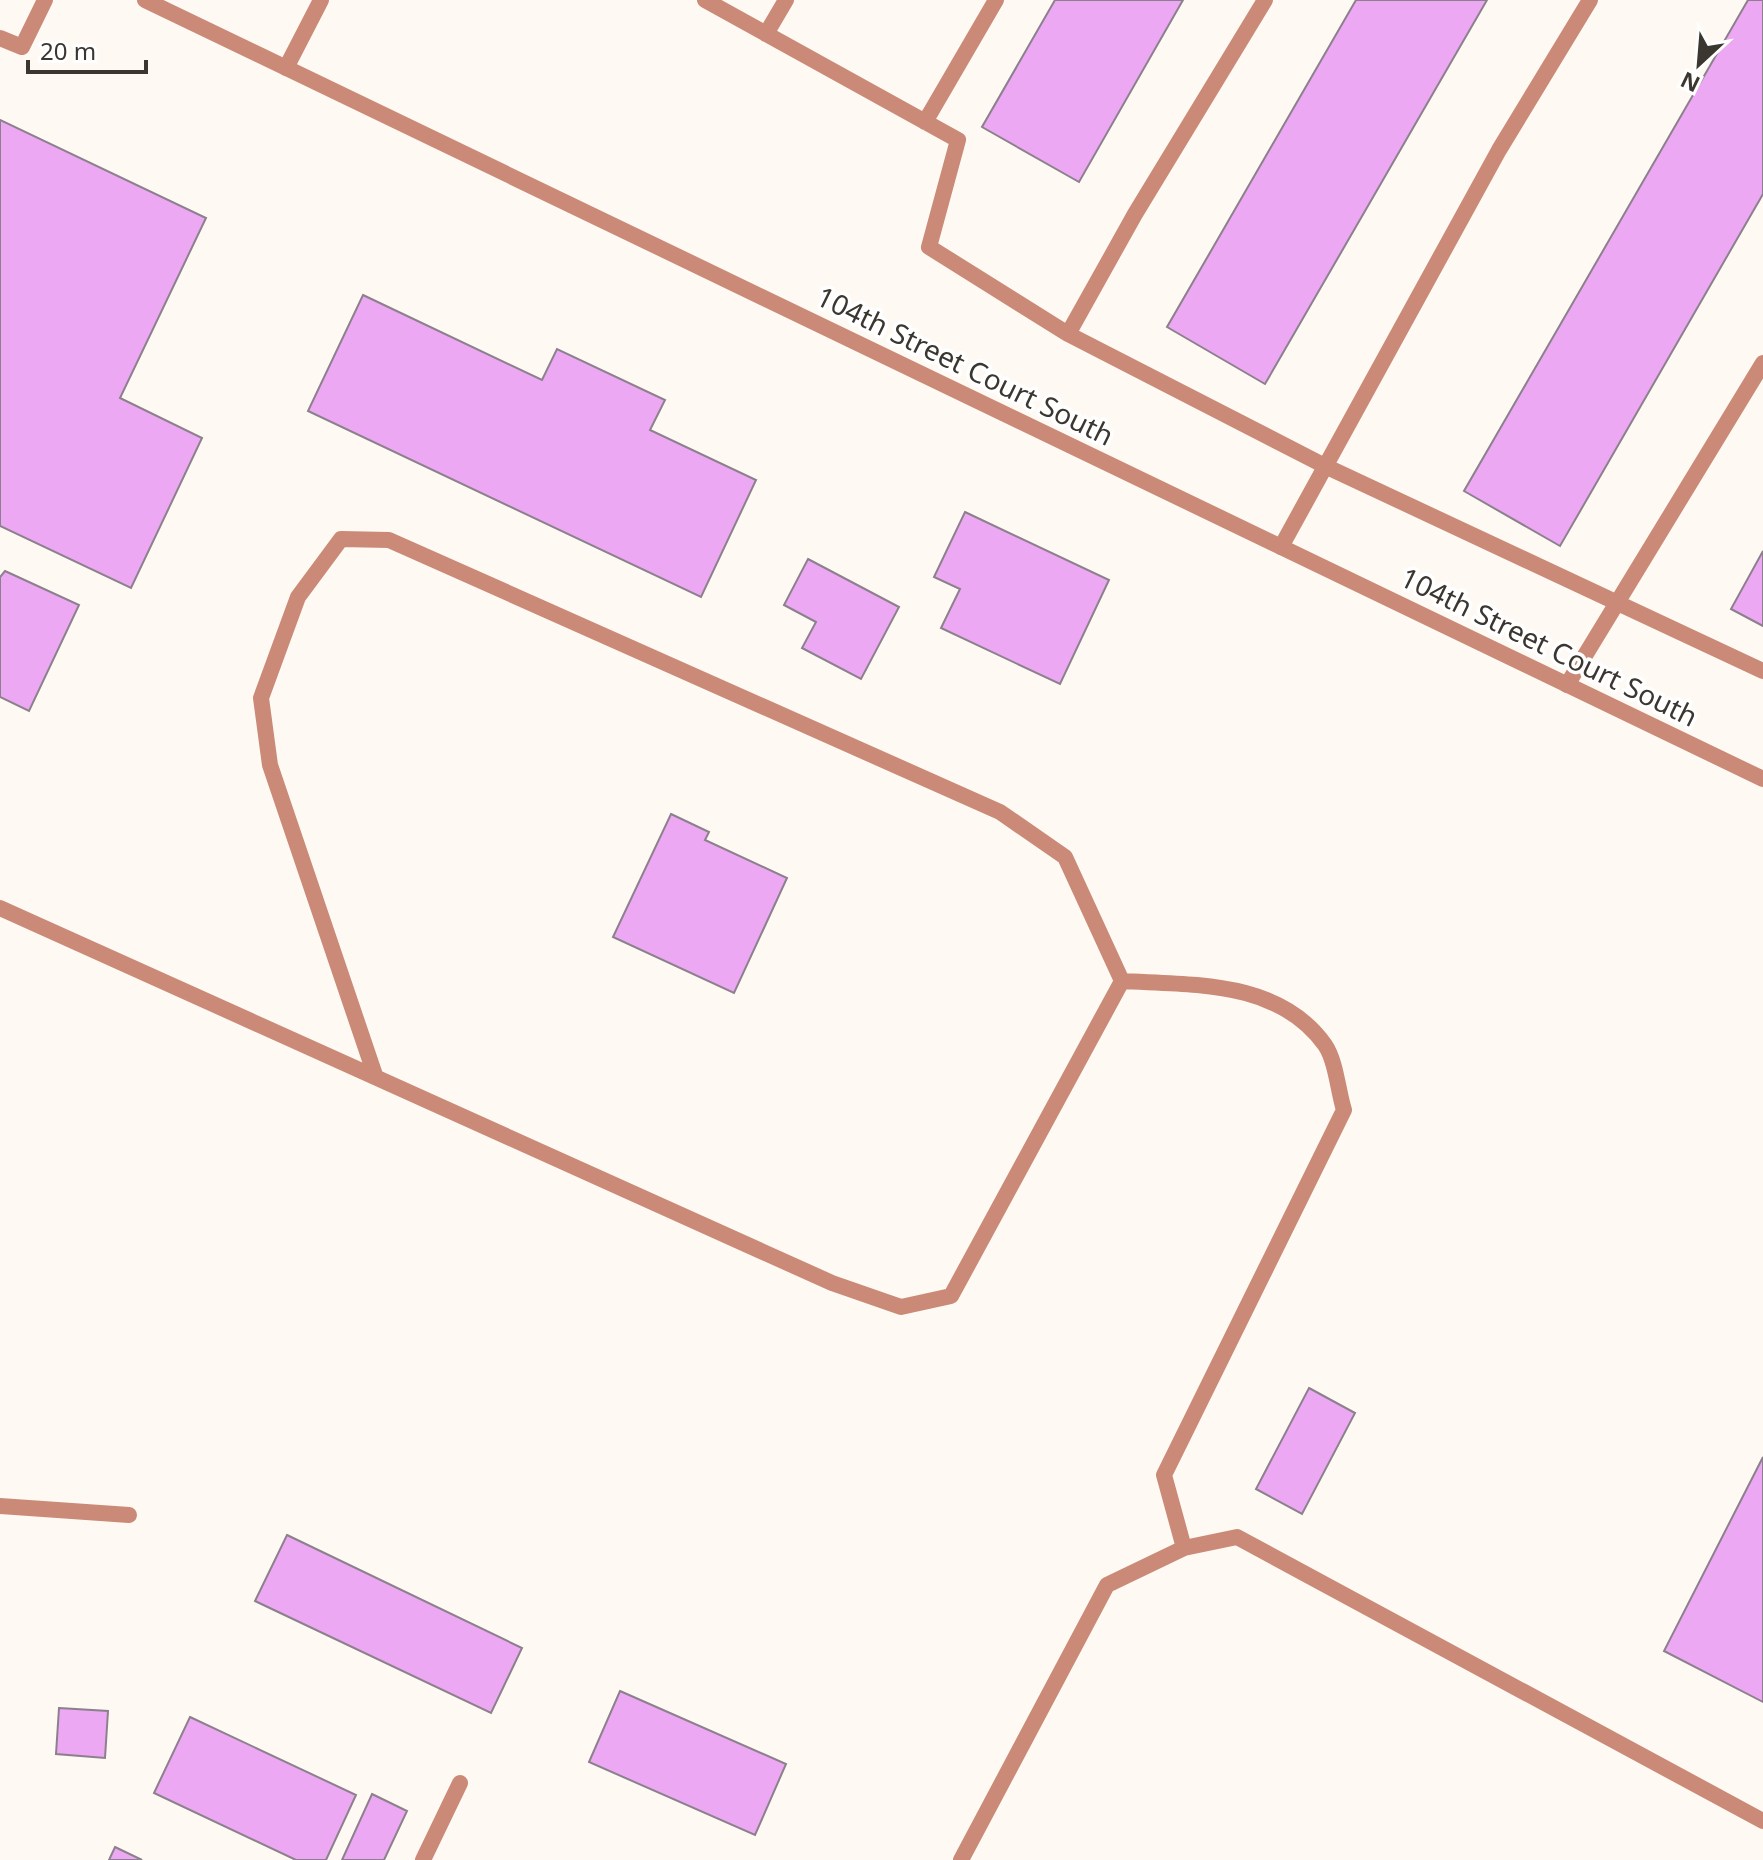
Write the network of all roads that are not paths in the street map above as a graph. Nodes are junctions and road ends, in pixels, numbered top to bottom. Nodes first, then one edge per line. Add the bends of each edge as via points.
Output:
1 (45, 0) edge
2 (145, 0) edge
3 (705, 0) edge
4 (786, 0) edge
5 (996, 0) edge
6 (1265, 0) edge
7 (1590, 0) edge
8 (313, 2) edge
9 (766, 34) junction
10 (0, 38) edge
11 (286, 68) junction
12 (925, 122) junction
13 (1068, 334) junction
14 (1763, 363) edge
15 (1325, 466) junction
16 (1281, 547) junction
17 (1617, 603) junction
18 (1763, 671) edge
19 (1567, 685) junction
20 (1763, 779) edge
21 (0, 908) edge
22 (1122, 981) junction
23 (375, 1075) junction
24 (0, 1506) edge
25 (129, 1515) dead end
26 (1184, 1548) junction
27 (460, 1783) dead end
28 (1763, 1821) edge
29 (423, 1860) edge
30 (961, 1860) edge

1 - 10 street via 22,47
2 - 11 street, 104th Street Court South
3 - 9 street
4 - 9 street
5 - 12 street
6 - 13 street
7 - 15 street via 1499,150
8 - 11 street
9 - 12 street
11 - 16 street, 104th Street Court South
12 - 13 street via 958,140 929,247
13 - 15 street
14 - 17 street
15 - 16 street
15 - 17 street
16 - 19 street, 104th Street Court South
17 - 18 street
17 - 19 street
19 - 20 street, 104th Street Court South
21 - 23 street
22 - 23 street via 951,1296 901,1307 832,1283
22 - 23 street via 1065,857 1000,812 389,540 341,539 298,597 261,698 270,765
22 - 26 street via 1236,988 1289,1010 1326,1047 1344,1110 1164,1475
24 - 25 street
26 - 28 street via 1237,1537
26 - 30 street via 1107,1585
27 - 29 street

